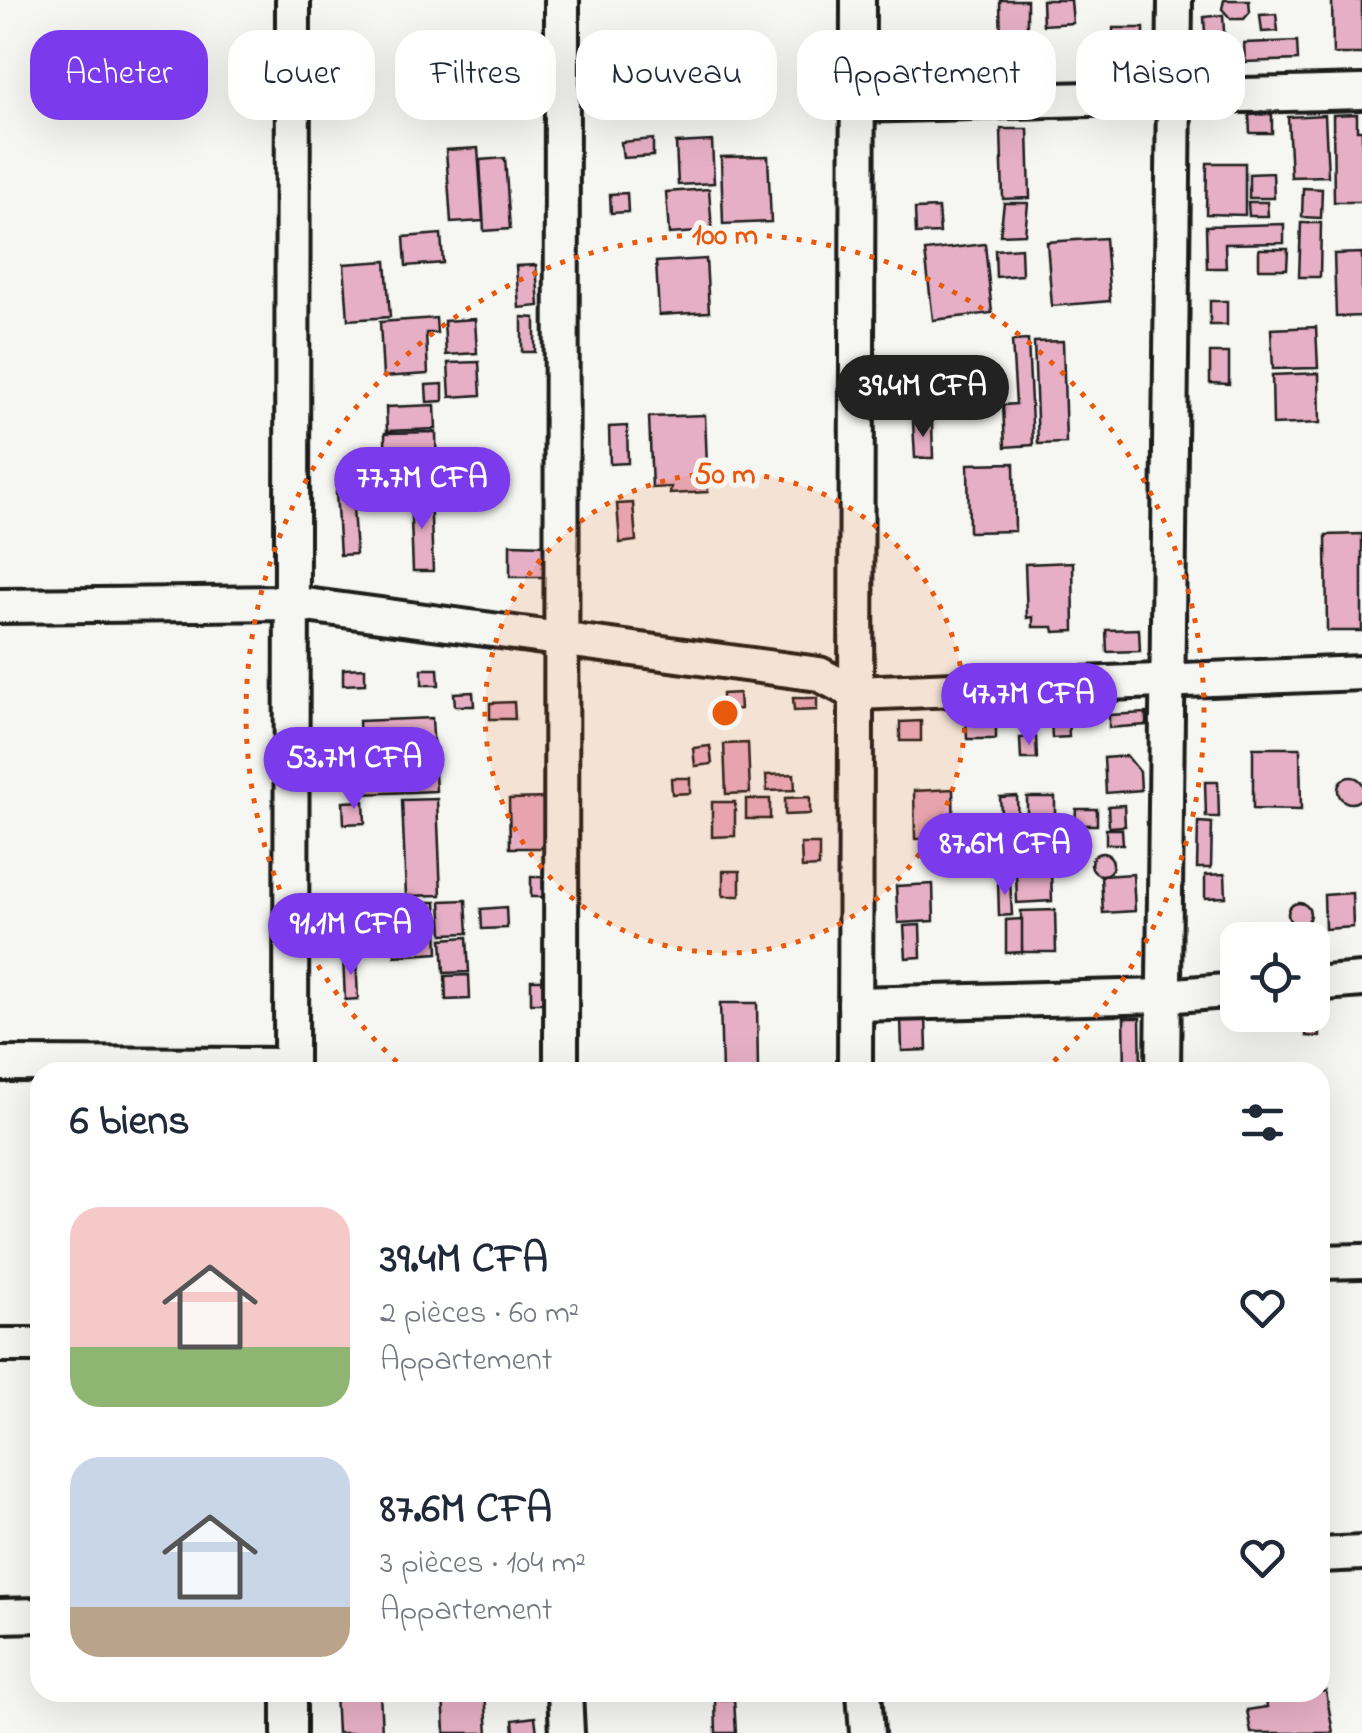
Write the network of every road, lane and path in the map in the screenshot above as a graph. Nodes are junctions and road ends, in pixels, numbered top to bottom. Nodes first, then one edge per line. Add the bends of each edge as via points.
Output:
1 (292, 0) edge
2 (562, 0) edge
3 (858, 0) edge
4 (1175, 0) edge
5 (858, 30) edge
6 (1174, 30) edge
7 (1362, 92) edge
8 (1245, 95) edge
9 (858, 120) edge
10 (1173, 120) edge
11 (291, 603) junction
12 (0, 606) edge
13 (561, 640) junction
14 (1362, 673) edge
15 (1168, 683) junction
16 (855, 694) junction
17 (1362, 980) edge
18 (1330, 983) edge
19 (1220, 991) edge
20 (1164, 996) junction
21 (855, 1004) junction
22 (290, 1062) edge
23 (561, 1062) edge
24 (855, 1062) edge
25 (1164, 1062) edge
26 (0, 1064) edge
27 (30, 1065) edge
28 (1362, 1260) edge
29 (1330, 1262) edge
30 (30, 1345) edge
31 (0, 1346) edge
32 (1362, 1553) edge
33 (1330, 1555) edge
34 (0, 1616) edge
35 (30, 1616) edge
36 (289, 1702) edge
37 (566, 1702) edge
38 (864, 1702) edge
39 (289, 1733) edge
40 (568, 1733) edge
41 (866, 1733) edge

1 - 11 street
2 - 13 street
3 - 5 street
4 - 6 street
7 - 8 street
9 - 16 street
10 - 15 street
11 - 12 street
11 - 13 street
11 - 22 street
13 - 16 street via 819,674
13 - 23 street
14 - 15 street
15 - 16 street
15 - 20 street
16 - 21 street
17 - 18 street
19 - 20 street
20 - 21 street
20 - 25 street
21 - 24 street
26 - 27 street
28 - 29 street
30 - 31 street
32 - 33 street
34 - 35 street
36 - 39 street
37 - 40 street
38 - 41 street

